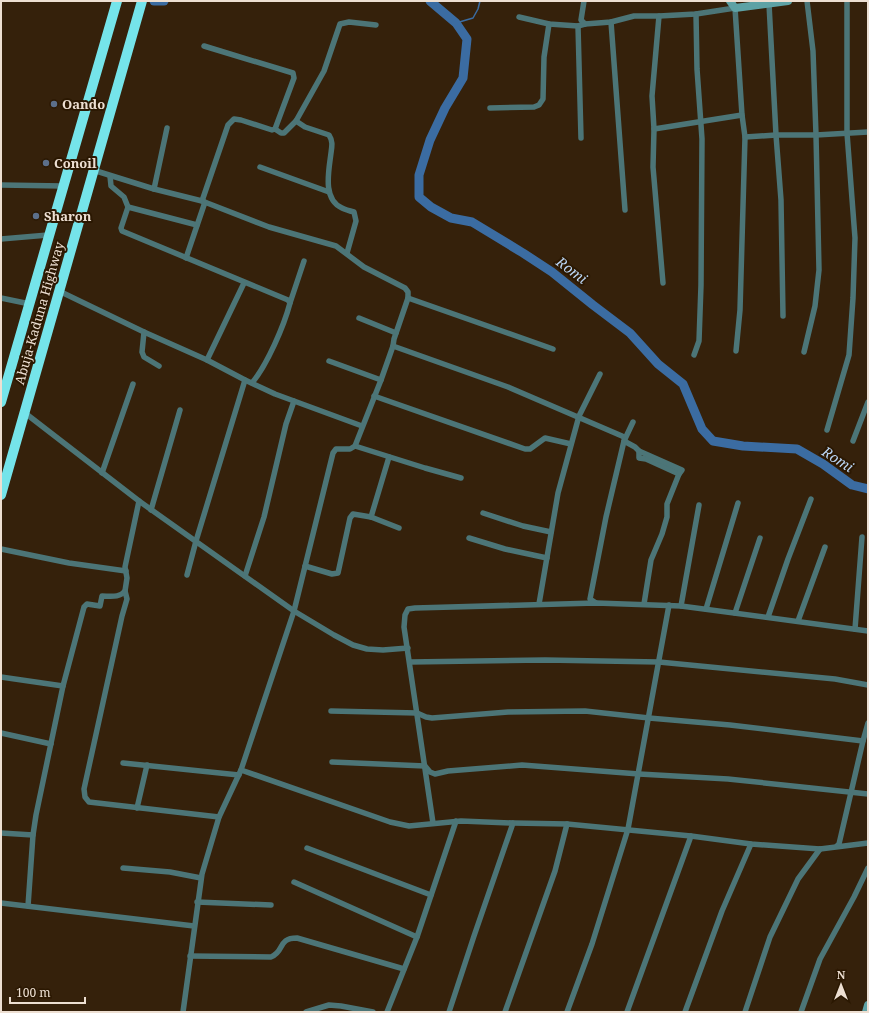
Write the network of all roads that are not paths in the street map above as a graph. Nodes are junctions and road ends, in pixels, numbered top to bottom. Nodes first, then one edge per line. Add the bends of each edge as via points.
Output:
1 (117, 1) edge
2 (142, 1) edge
3 (584, 1) edge
4 (788, 1) edge
5 (807, 1) edge
6 (848, 1) edge
7 (769, 4) junction
8 (733, 5) edge
9 (696, 14) junction
10 (659, 16) junction
11 (520, 17) dead end
12 (611, 22) junction
13 (549, 24) junction
14 (585, 24) junction
15 (376, 25) dead end
16 (578, 26) junction
17 (204, 46) dead end
18 (490, 108) dead end
19 (742, 115) junction
20 (296, 121) junction
21 (700, 121) junction
22 (167, 128) dead end
23 (275, 129) junction
24 (333, 129) dead end
25 (654, 129) junction
26 (868, 132) edge
27 (847, 133) junction
28 (776, 135) junction
29 (816, 135) junction
30 (330, 137) junction
31 (745, 137) junction
32 (581, 138) dead end
33 (260, 167) dead end
34 (93, 170) junction
35 (110, 176) junction
36 (1, 185) edge
37 (63, 186) junction
38 (154, 189) junction
39 (329, 192) junction
40 (203, 202) junction
41 (128, 207) junction
42 (625, 210) dead end
43 (197, 225) junction
44 (48, 235) junction
45 (1, 239) edge
46 (347, 253) junction
47 (186, 258) junction
48 (304, 261) dead end
49 (244, 282) junction
50 (663, 283) dead end
51 (59, 291) junction
52 (1, 298) edge
53 (408, 298) junction
54 (290, 303) junction
55 (30, 304) junction
56 (783, 316) dead end
57 (359, 318) dead end
58 (144, 332) junction
59 (396, 333) junction
60 (393, 348) junction
61 (553, 349) dead end
62 (736, 351) dead end
63 (804, 352) dead end
64 (694, 355) dead end
65 (207, 360) junction
66 (329, 360) dead end
67 (159, 366) dead end
68 (600, 374) dead end
69 (244, 380) junction
70 (381, 380) junction
71 (133, 384) dead end
72 (252, 384) junction
73 (374, 396) junction
74 (294, 401) junction
75 (1, 402) edge
76 (868, 402) edge
77 (180, 410) dead end
78 (24, 413) junction
79 (579, 416) junction
80 (633, 422) dead end
81 (362, 426) junction
82 (828, 430) dead end
83 (624, 441) junction
84 (853, 441) dead end
85 (571, 444) junction
86 (355, 446) junction
87 (390, 457) junction
88 (102, 473) junction
89 (461, 478) dead end
90 (1, 495) edge
91 (811, 499) dead end
92 (139, 501) junction
93 (738, 503) dead end
94 (699, 505) dead end
95 (151, 510) junction
96 (483, 513) dead end
97 (371, 517) junction
98 (399, 528) dead end
99 (551, 532) junction
100 (862, 537) dead end
101 (469, 538) dead end
102 (760, 538) dead end
103 (196, 541) junction
104 (825, 547) dead end
105 (1, 549) edge
106 (546, 558) junction
107 (305, 566) junction
108 (126, 571) junction
109 (187, 575) dead end
110 (246, 576) junction
111 (125, 591) junction
112 (596, 603) junction
113 (539, 604) junction
114 (644, 604) junction
115 (669, 605) junction
116 (680, 606) junction
117 (706, 609) junction
118 (294, 611) junction
119 (735, 613) junction
120 (768, 617) junction
121 (798, 621) junction
122 (854, 629) junction
123 (868, 630) edge
124 (408, 648) junction
125 (410, 662) junction
126 (659, 662) junction
127 (1, 677) edge
128 (868, 685) edge
129 (63, 686) junction
130 (331, 711) dead end
131 (417, 713) junction
132 (649, 718) junction
133 (868, 723) edge
134 (1, 733) edge
135 (865, 738) edge
136 (51, 744) junction
137 (332, 762) dead end
138 (124, 763) dead end
139 (147, 766) junction
140 (425, 766) junction
141 (240, 772) junction
142 (639, 774) junction
143 (850, 793) junction
144 (868, 794) edge
145 (138, 808) junction
146 (219, 817) junction
147 (456, 821) junction
148 (433, 823) junction
149 (513, 823) junction
150 (567, 824) junction
151 (628, 829) junction
152 (1, 833) edge
153 (33, 835) junction
154 (691, 836) junction
155 (868, 843) edge
156 (751, 844) junction
157 (837, 846) junction
158 (307, 848) dead end
159 (820, 848) junction
160 (124, 868) dead end
161 (868, 868) edge
162 (201, 878) junction
163 (294, 882) dead end
164 (431, 895) junction
165 (197, 902) junction
166 (1, 903) edge
167 (271, 905) dead end
168 (28, 906) junction
169 (194, 926) junction
170 (417, 937) junction
171 (190, 956) junction
172 (404, 969) junction
173 (868, 1005) edge
174 (313, 1011) edge
175 (183, 1012) edge
176 (306, 1012) edge
177 (373, 1012) edge
178 (387, 1012) edge
179 (449, 1012) edge
180 (505, 1012) edge
181 (567, 1012) edge
182 (627, 1012) edge
183 (685, 1012) edge
184 (745, 1012) edge
185 (801, 1012) edge
186 (866, 1012) edge

1 - 37 highway, Abuja-Kaduna Highway
2 - 34 highway, Abuja-Kaduna Highway
3 - 14 street via 581,20
4 - 7 street
5 - 29 street via 813,51
6 - 27 street
7 - 8 street
7 - 28 street
8 - 9 street
8 - 19 street
9 - 10 street
9 - 21 street
10 - 12 street via 634,16
10 - 25 street via 652,96
11 - 13 street
12 - 14 street
12 - 42 street
13 - 16 street
13 - 18 street via 544,57 544,92 539,105
14 - 16 street
15 - 20 street via 349,22 340,24 324,71
16 - 32 street
17 - 23 street via 293,73 294,78
19 - 21 street
19 - 31 street
20 - 23 street via 284,133
20 - 30 street
21 - 25 street
21 - 64 street via 701,285 699,341
22 - 38 street
23 - 40 street via 241,120 234,119 230,122
24 - 30 street
25 - 50 street via 653,167
26 - 27 street
27 - 29 street
27 - 82 street via 855,238 852,312 849,355
28 - 29 street
28 - 31 street
28 - 56 street via 781,200
29 - 63 street via 819,270 816,306
30 - 39 street via 332,142 327,183
31 - 62 street via 741,287
33 - 39 street
34 - 35 street
34 - 51 highway, Abuja-Kaduna Highway
35 - 38 street
35 - 41 street via 111,186 124,197
36 - 37 street
37 - 44 highway, Abuja-Kaduna Highway
38 - 40 street
39 - 46 street via 335,203 354,212 356,216
40 - 43 street
40 - 46 street via 269,227 336,246
41 - 43 street
41 - 47 street via 122,231
43 - 47 street
44 - 45 street
44 - 55 highway, Abuja-Kaduna Highway
46 - 53 street via 364,267 405,288
47 - 49 street
48 - 54 street
49 - 54 street
49 - 65 street
51 - 58 street
51 - 78 highway, Abuja-Kaduna Highway
52 - 55 street
53 - 59 street
53 - 61 street
54 - 72 street via 261,373
55 - 75 highway, Abuja-Kaduna Highway
57 - 59 street
58 - 65 street
58 - 67 street via 144,358
59 - 60 street
60 - 70 street
60 - 79 street via 508,387
65 - 69 street
66 - 70 street
68 - 79 street
69 - 72 street
69 - 103 street
70 - 73 street
71 - 88 street
72 - 74 street
73 - 81 street
73 - 85 street via 525,449 530,449 545,438
74 - 81 street
74 - 110 street
76 - 84 street
77 - 95 street
78 - 88 street
78 - 90 highway, Abuja-Kaduna Highway
79 - 83 street via 622,436 625,438
79 - 85 street
80 - 83 street
81 - 86 street
83 - 112 street via 590,599
83 - 114 street via 639,451 639,458 679,474 667,504 667,517 652,560
85 - 99 street
86 - 87 street
86 - 107 street via 350,449 336,449 333,453
87 - 89 street
87 - 97 street
88 - 92 street
91 - 120 street
92 - 95 street
92 - 108 street
93 - 117 street
94 - 116 street
95 - 103 street
96 - 99 street
97 - 98 street
97 - 107 street via 352,515 338,573 332,574
99 - 106 street
100 - 122 street
101 - 106 street
102 - 119 street
103 - 109 street
103 - 110 street
104 - 121 street
105 - 108 street via 69,563
106 - 113 street
107 - 118 street
108 - 111 street
110 - 118 street
111 - 129 street via 118,596 102,596 100,606 87,604 84,607
111 - 145 street via 127,603 84,789 88,802
112 - 113 street
112 - 114 street
113 - 124 street via 408,609 404,627
114 - 115 street
115 - 116 street
115 - 126 street
116 - 117 street
117 - 119 street
118 - 124 street via 352,645 383,650
118 - 141 street
119 - 120 street
120 - 121 street
121 - 122 street
122 - 123 street
124 - 125 street
125 - 126 street
125 - 131 street
126 - 128 street
126 - 132 street
127 - 129 street
129 - 136 street
130 - 131 street
131 - 132 street via 432,718 508,712 585,711
131 - 140 street
132 - 135 street
132 - 142 street
133 - 135 street
134 - 136 street
135 - 143 street
136 - 153 street
137 - 140 street
138 - 139 street
139 - 141 street
139 - 145 street
140 - 142 street via 435,774 522,765
140 - 148 street
141 - 146 street
141 - 148 street via 390,822 409,826
142 - 143 street via 728,779
142 - 151 street
143 - 144 street
143 - 157 street
145 - 146 street
146 - 162 street
147 - 148 street
147 - 149 street
147 - 164 street
149 - 150 street
149 - 179 street
150 - 151 street
150 - 180 street via 555,871
151 - 154 street
151 - 181 street via 592,944
152 - 153 street
153 - 168 street
154 - 156 street
154 - 182 street
155 - 157 street
156 - 159 street
156 - 183 street via 722,911
157 - 159 street
158 - 164 street
159 - 184 street via 798,879 774,930
160 - 162 street
161 - 185 street via 820,959
162 - 165 street
163 - 170 street
164 - 170 street
165 - 167 street
165 - 169 street
166 - 168 street
168 - 169 street
169 - 171 street
170 - 172 street
171 - 172 street via 271,957 278,952 285,940 297,938
171 - 175 street
172 - 178 street
173 - 186 street
174 - 176 street
174 - 177 street via 328,1005

